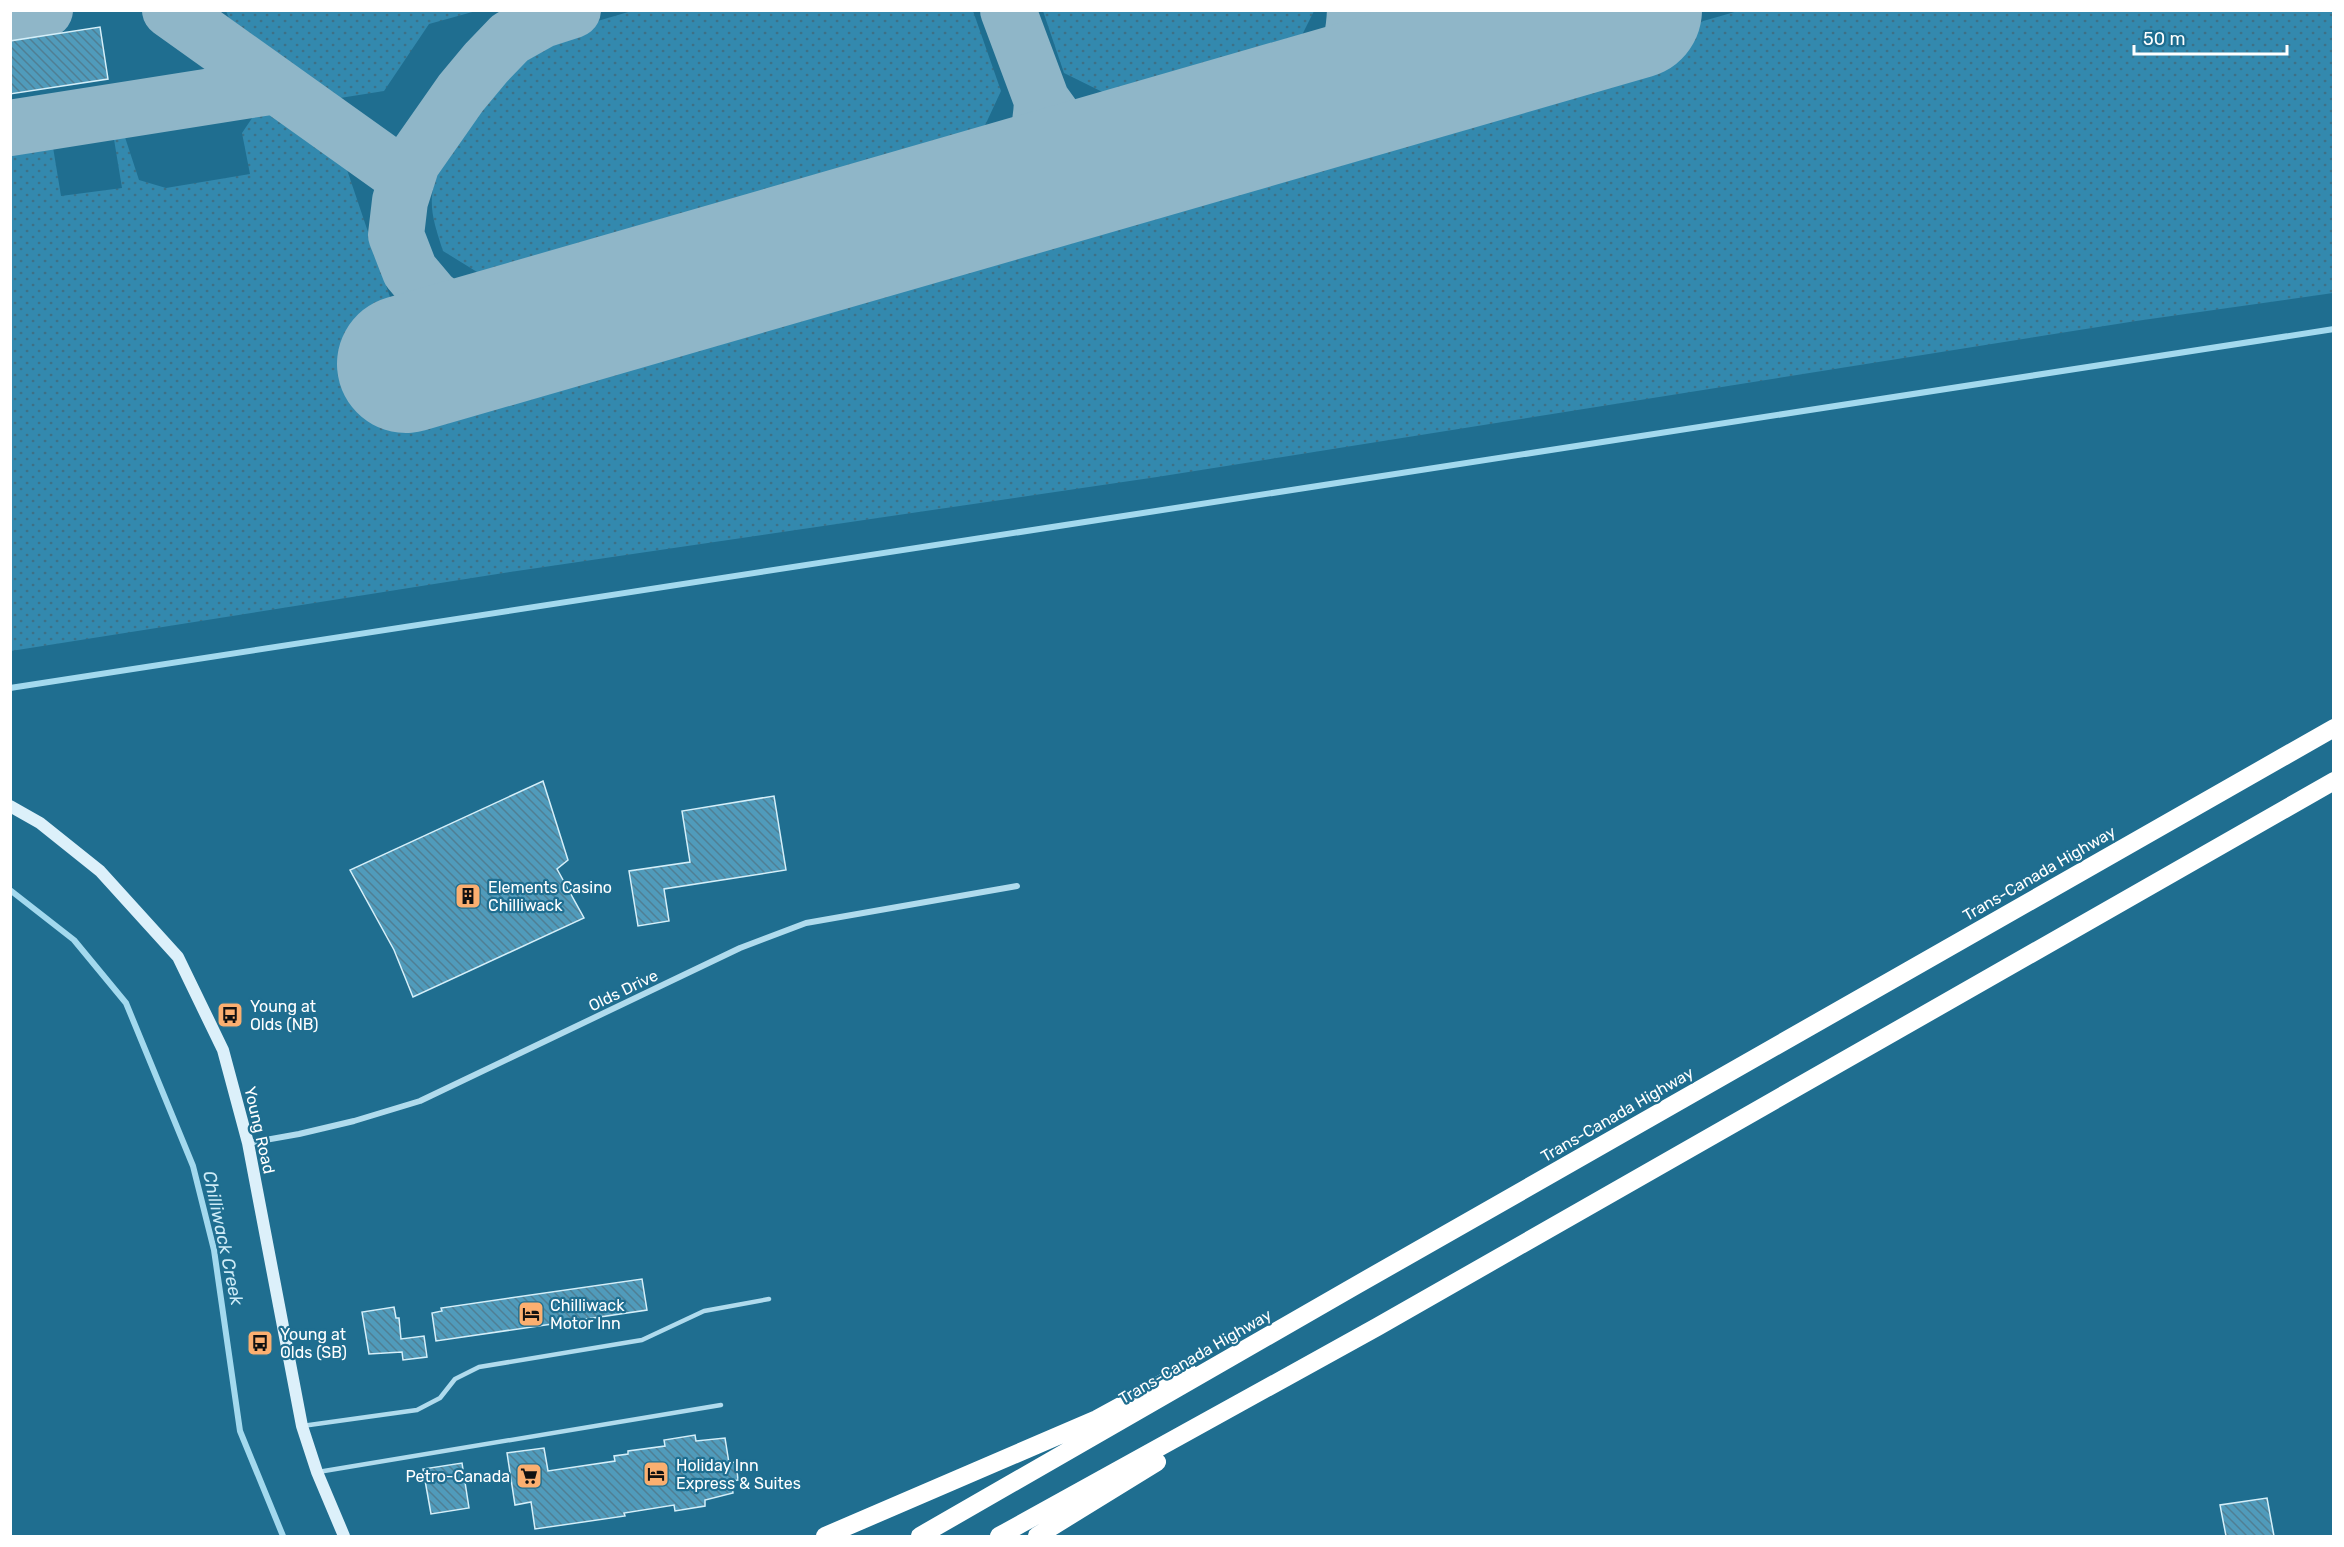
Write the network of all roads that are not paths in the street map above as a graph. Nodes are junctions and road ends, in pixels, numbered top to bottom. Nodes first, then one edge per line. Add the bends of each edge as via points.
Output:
1 (2334, 728) edge
2 (2334, 781) edge
3 (10, 806) edge
4 (1017, 886) dead end
5 (248, 1143) junction
6 (1354, 1286) junction
7 (769, 1299) dead end
8 (1377, 1327) junction
9 (721, 1405) dead end
10 (302, 1426) junction
11 (317, 1472) junction
12 (344, 1536) edge
13 (825, 1536) edge
14 (920, 1536) edge
15 (999, 1536) edge
16 (1037, 1536) edge

1 - 6 highway, Trans-Canada Highway
2 - 8 highway
3 - 5 main road, Young Road via 40,823 100,871 178,957 223,1050
4 - 5 street, Olds Drive via 806,923 740,948 420,1101 354,1121
5 - 10 main road, Young Road
6 - 13 highway via 1242,1340 1097,1419
6 - 14 highway, Trans-Canada Highway
7 - 10 lane via 704,1311 642,1340 479,1367 455,1379 440,1398 417,1410
8 - 15 highway
8 - 16 highway
9 - 11 lane
10 - 11 main road, Young Road
11 - 12 main road, Young Road

